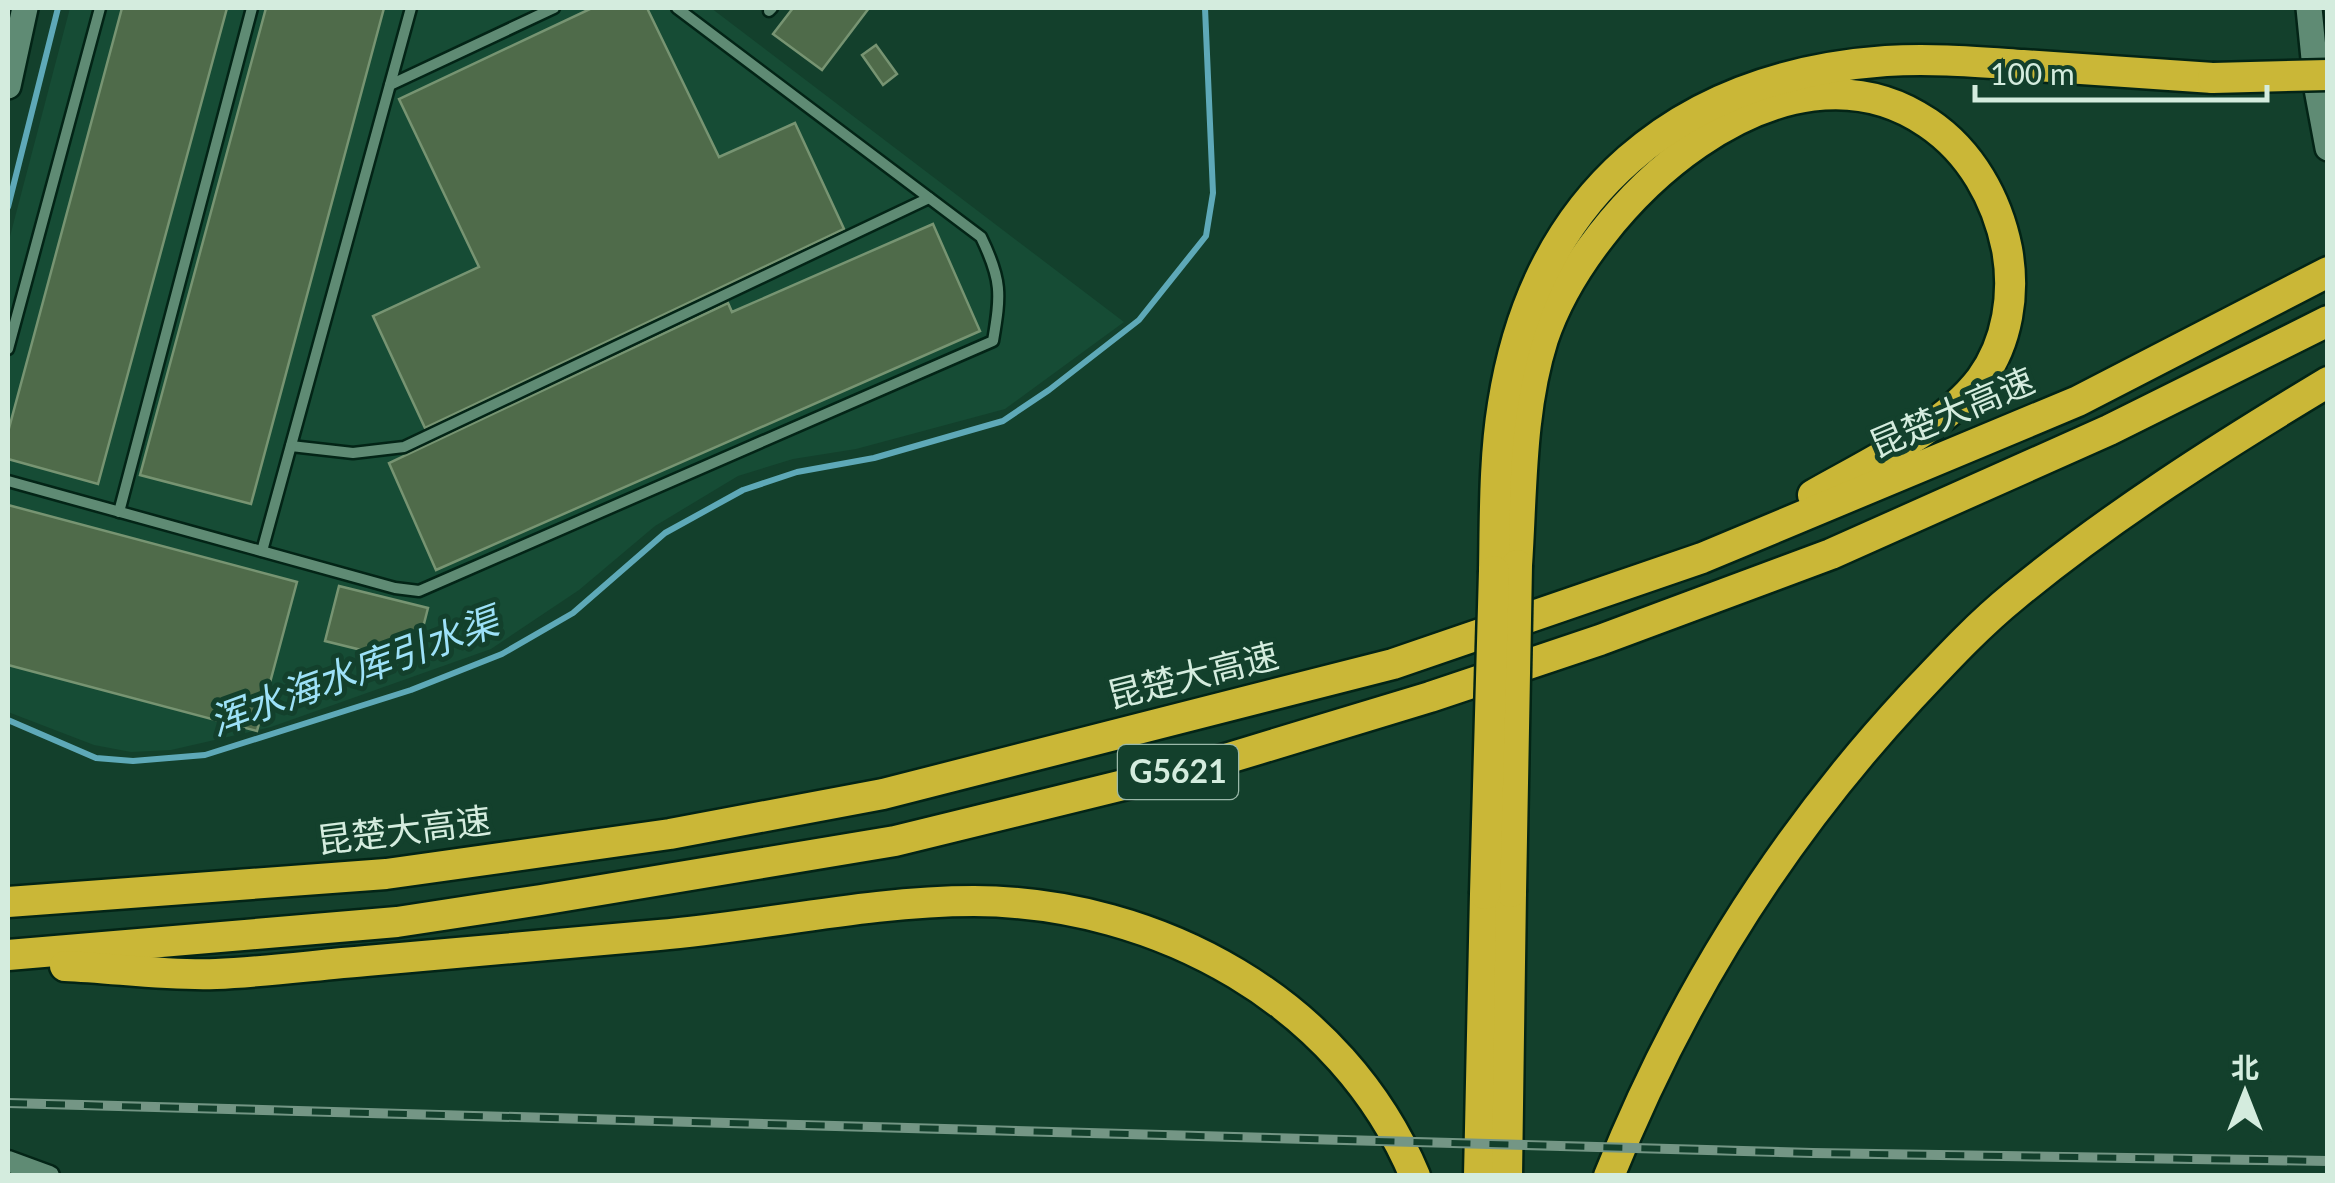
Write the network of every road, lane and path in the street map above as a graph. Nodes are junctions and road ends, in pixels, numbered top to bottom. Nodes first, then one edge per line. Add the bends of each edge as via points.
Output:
1 (25, 8) edge
2 (100, 8) edge
3 (252, 8) edge
4 (411, 8) edge
5 (554, 8) edge
6 (676, 8) edge
7 (2309, 8) edge
8 (2328, 75) edge
9 (390, 84) junction
10 (8, 86) edge
11 (2328, 148) edge
12 (929, 198) junction
13 (2328, 272) edge
14 (2328, 321) edge
15 (8, 350) edge
16 (2320, 387) edge
17 (291, 446) junction
18 (8, 481) edge
19 (119, 512) junction
20 (262, 551) junction
21 (1702, 558) junction
22 (1506, 568) junction
23 (1498, 893) junction
24 (8, 902) edge
25 (8, 959) edge
26 (8, 1161) edge
27 (49, 1176) edge
28 (1415, 1176) edge
29 (1480, 1176) edge
30 (1507, 1176) edge
31 (1609, 1176) edge

1 - 10 main road
2 - 15 lane
3 - 19 lane
4 - 9 lane
5 - 9 lane
6 - 12 lane
7 - 11 main road
8 - 22 highway, bridge via 2213,78 1891,60 1782,77 1695,111 1615,172 1578,215 1530,303 1503,403
9 - 17 lane
12 - 17 lane via 404,446 353,454
12 - 20 lane via 981,237 998,271 993,341 419,591
13 - 21 highway, 昆楚大高速 / G5621 via 2078,401
14 - 25 highway, G5621 via 2109,430 1831,554 1562,653 1209,764 895,841 541,900 397,922
16 - 31 highway via 2192,468 2013,597 1880,730 1729,935 1656,1069
17 - 20 lane
18 - 19 lane
19 - 20 lane
21 - 22 highway via 1891,450 1966,396 1995,356 2010,284 1996,210 1956,146 1894,104 1813,96 1750,116 1690,149 1605,226 1566,286 1538,356
21 - 24 highway, 昆楚大高速 / G5621 via 1394,664 882,794 670,834 386,874
22 - 23 highway, bridge
23 - 29 highway
23 - 30 highway
25 - 28 highway via 214,974 677,934 937,903 1051,908 1170,940 1280,1001 1348,1065 1378,1105
26 - 27 street

